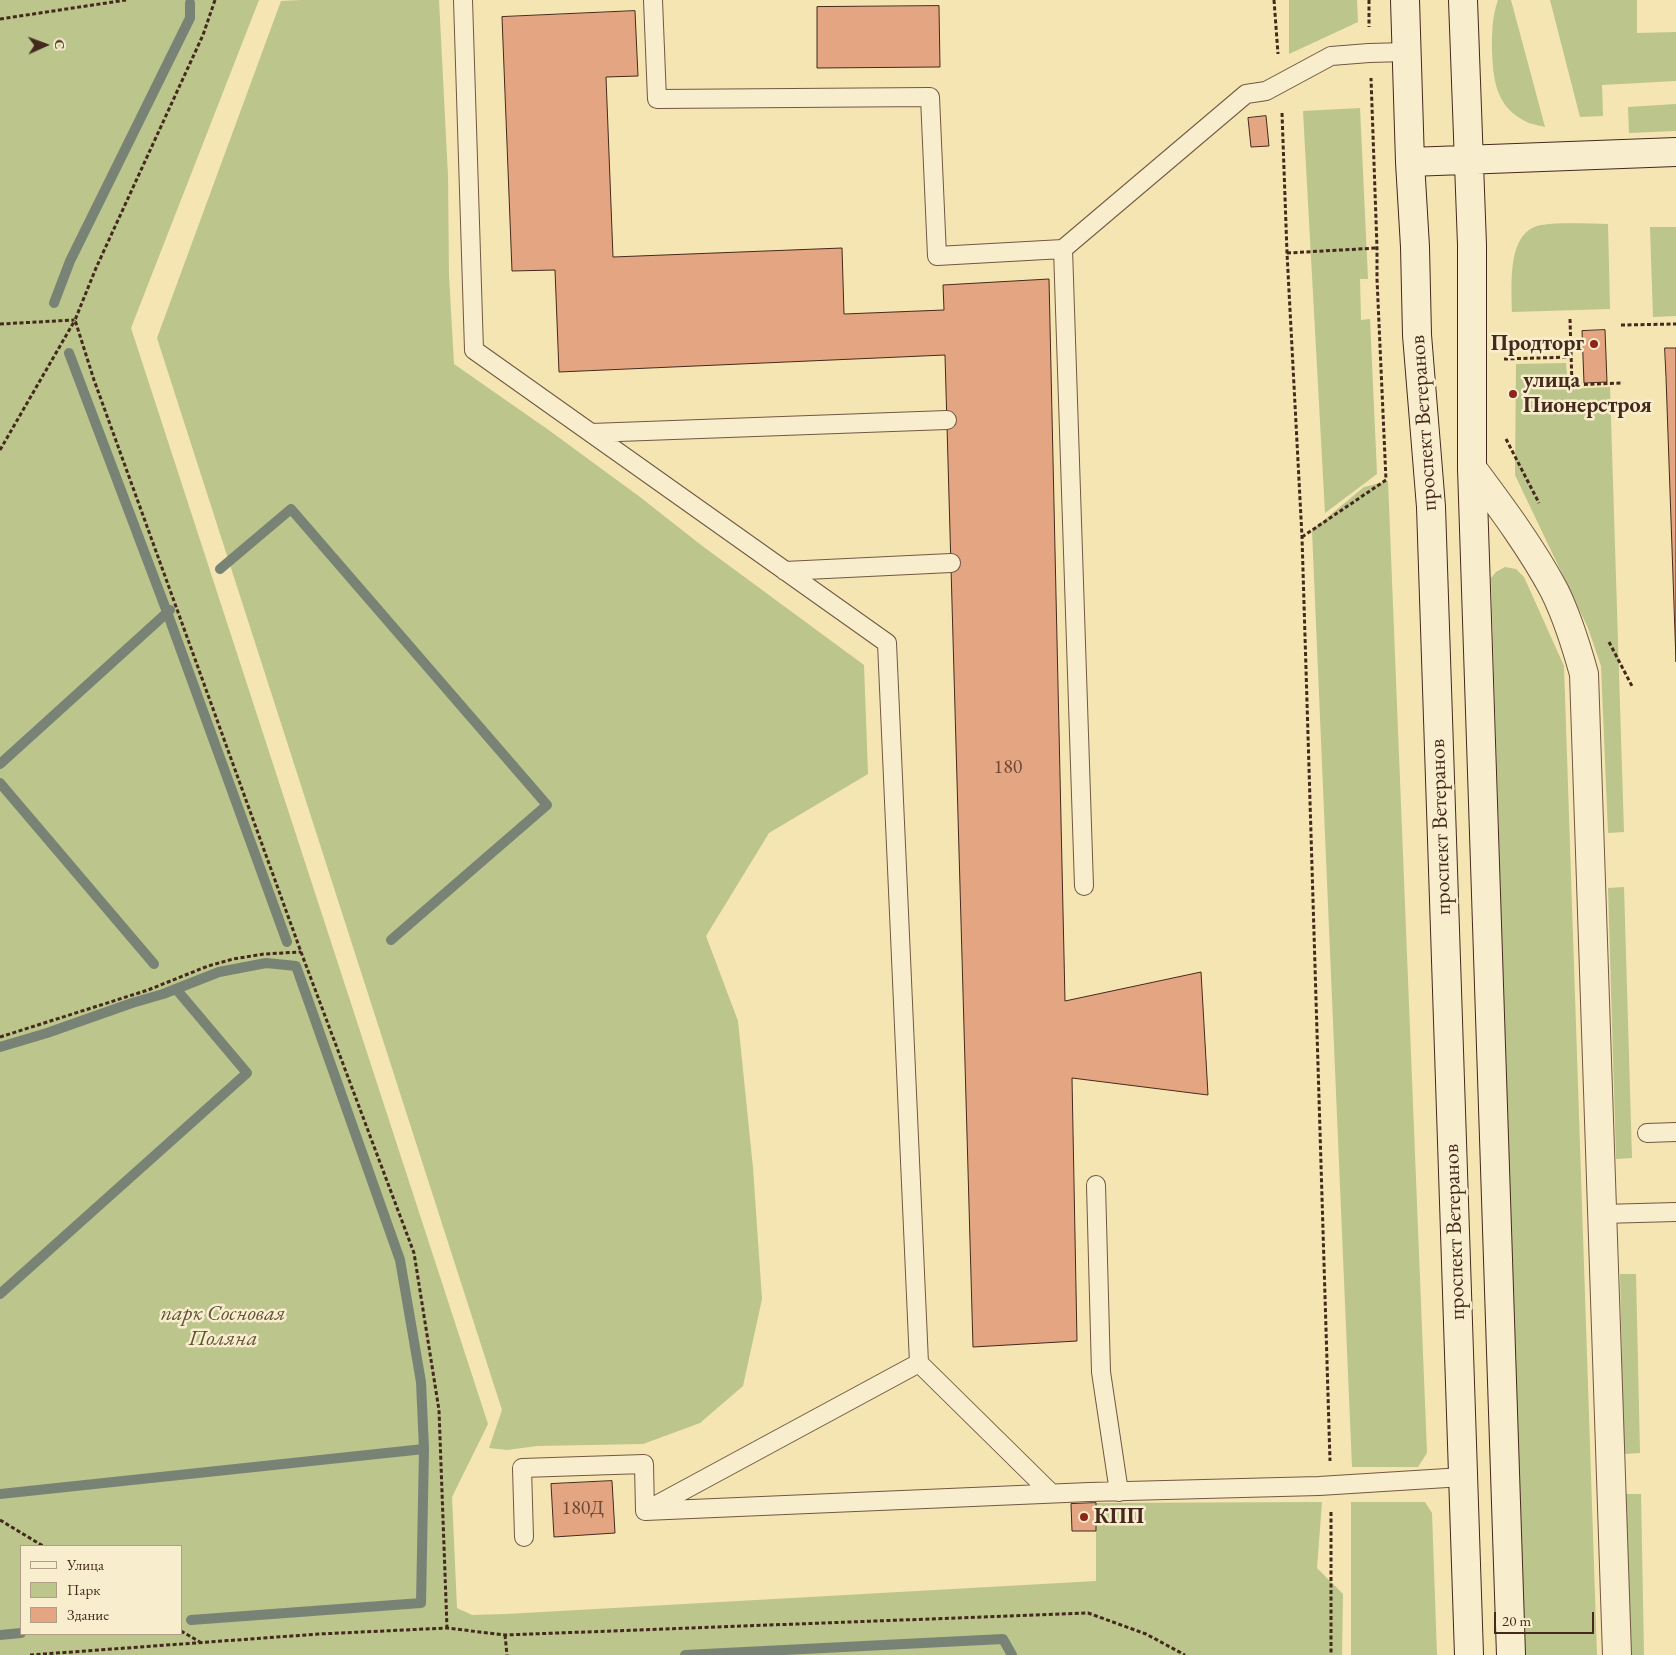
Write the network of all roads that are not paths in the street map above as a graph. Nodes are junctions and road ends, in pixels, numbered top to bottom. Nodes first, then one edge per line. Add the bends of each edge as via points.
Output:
1 (463, 0) edge
2 (653, 0) edge
3 (1405, 0) edge
4 (1463, 0) edge
5 (1406, 52) junction
6 (1676, 152) edge
7 (1469, 160) junction
8 (1410, 162) junction
9 (1062, 249) junction
10 (947, 420) dead end
11 (591, 433) junction
12 (1472, 468) junction
13 (951, 564) dead end
14 (785, 571) junction
15 (1084, 886) dead end
16 (1676, 1132) edge
17 (1647, 1133) dead end
18 (1096, 1184) dead end
19 (1676, 1212) edge
20 (1602, 1214) junction
21 (919, 1363) junction
22 (1463, 1478) junction
23 (1119, 1492) junction
24 (1051, 1493) junction
25 (645, 1511) junction
26 (524, 1537) dead end
27 (1469, 1655) edge
28 (1511, 1655) edge
29 (1617, 1655) edge

1 - 11 lane via 474,350
2 - 9 lane via 657,99 930,97 937,256
3 - 5 main road, проспект Ветеранов
4 - 7 main road, проспект Ветеранов
5 - 8 main road, проспект Ветеранов
5 - 9 lane via 1331,56 1266,91 1246,94
6 - 7 main road
7 - 8 main road
7 - 12 main road, проспект Ветеранов
8 - 22 main road, проспект Ветеранов via 1417,335 1431,507
9 - 15 lane
10 - 11 lane
11 - 14 lane
12 - 20 main road via 1504,510 1554,590 1584,674
12 - 28 main road, проспект Ветеранов
13 - 14 lane
14 - 21 lane via 887,643
16 - 17 lane
18 - 23 lane via 1101,1372
19 - 20 lane
20 - 29 main road
21 - 24 lane
21 - 25 lane
22 - 23 lane
22 - 27 main road, проспект Ветеранов
23 - 24 lane
24 - 25 lane
25 - 26 lane via 644,1464 522,1468

